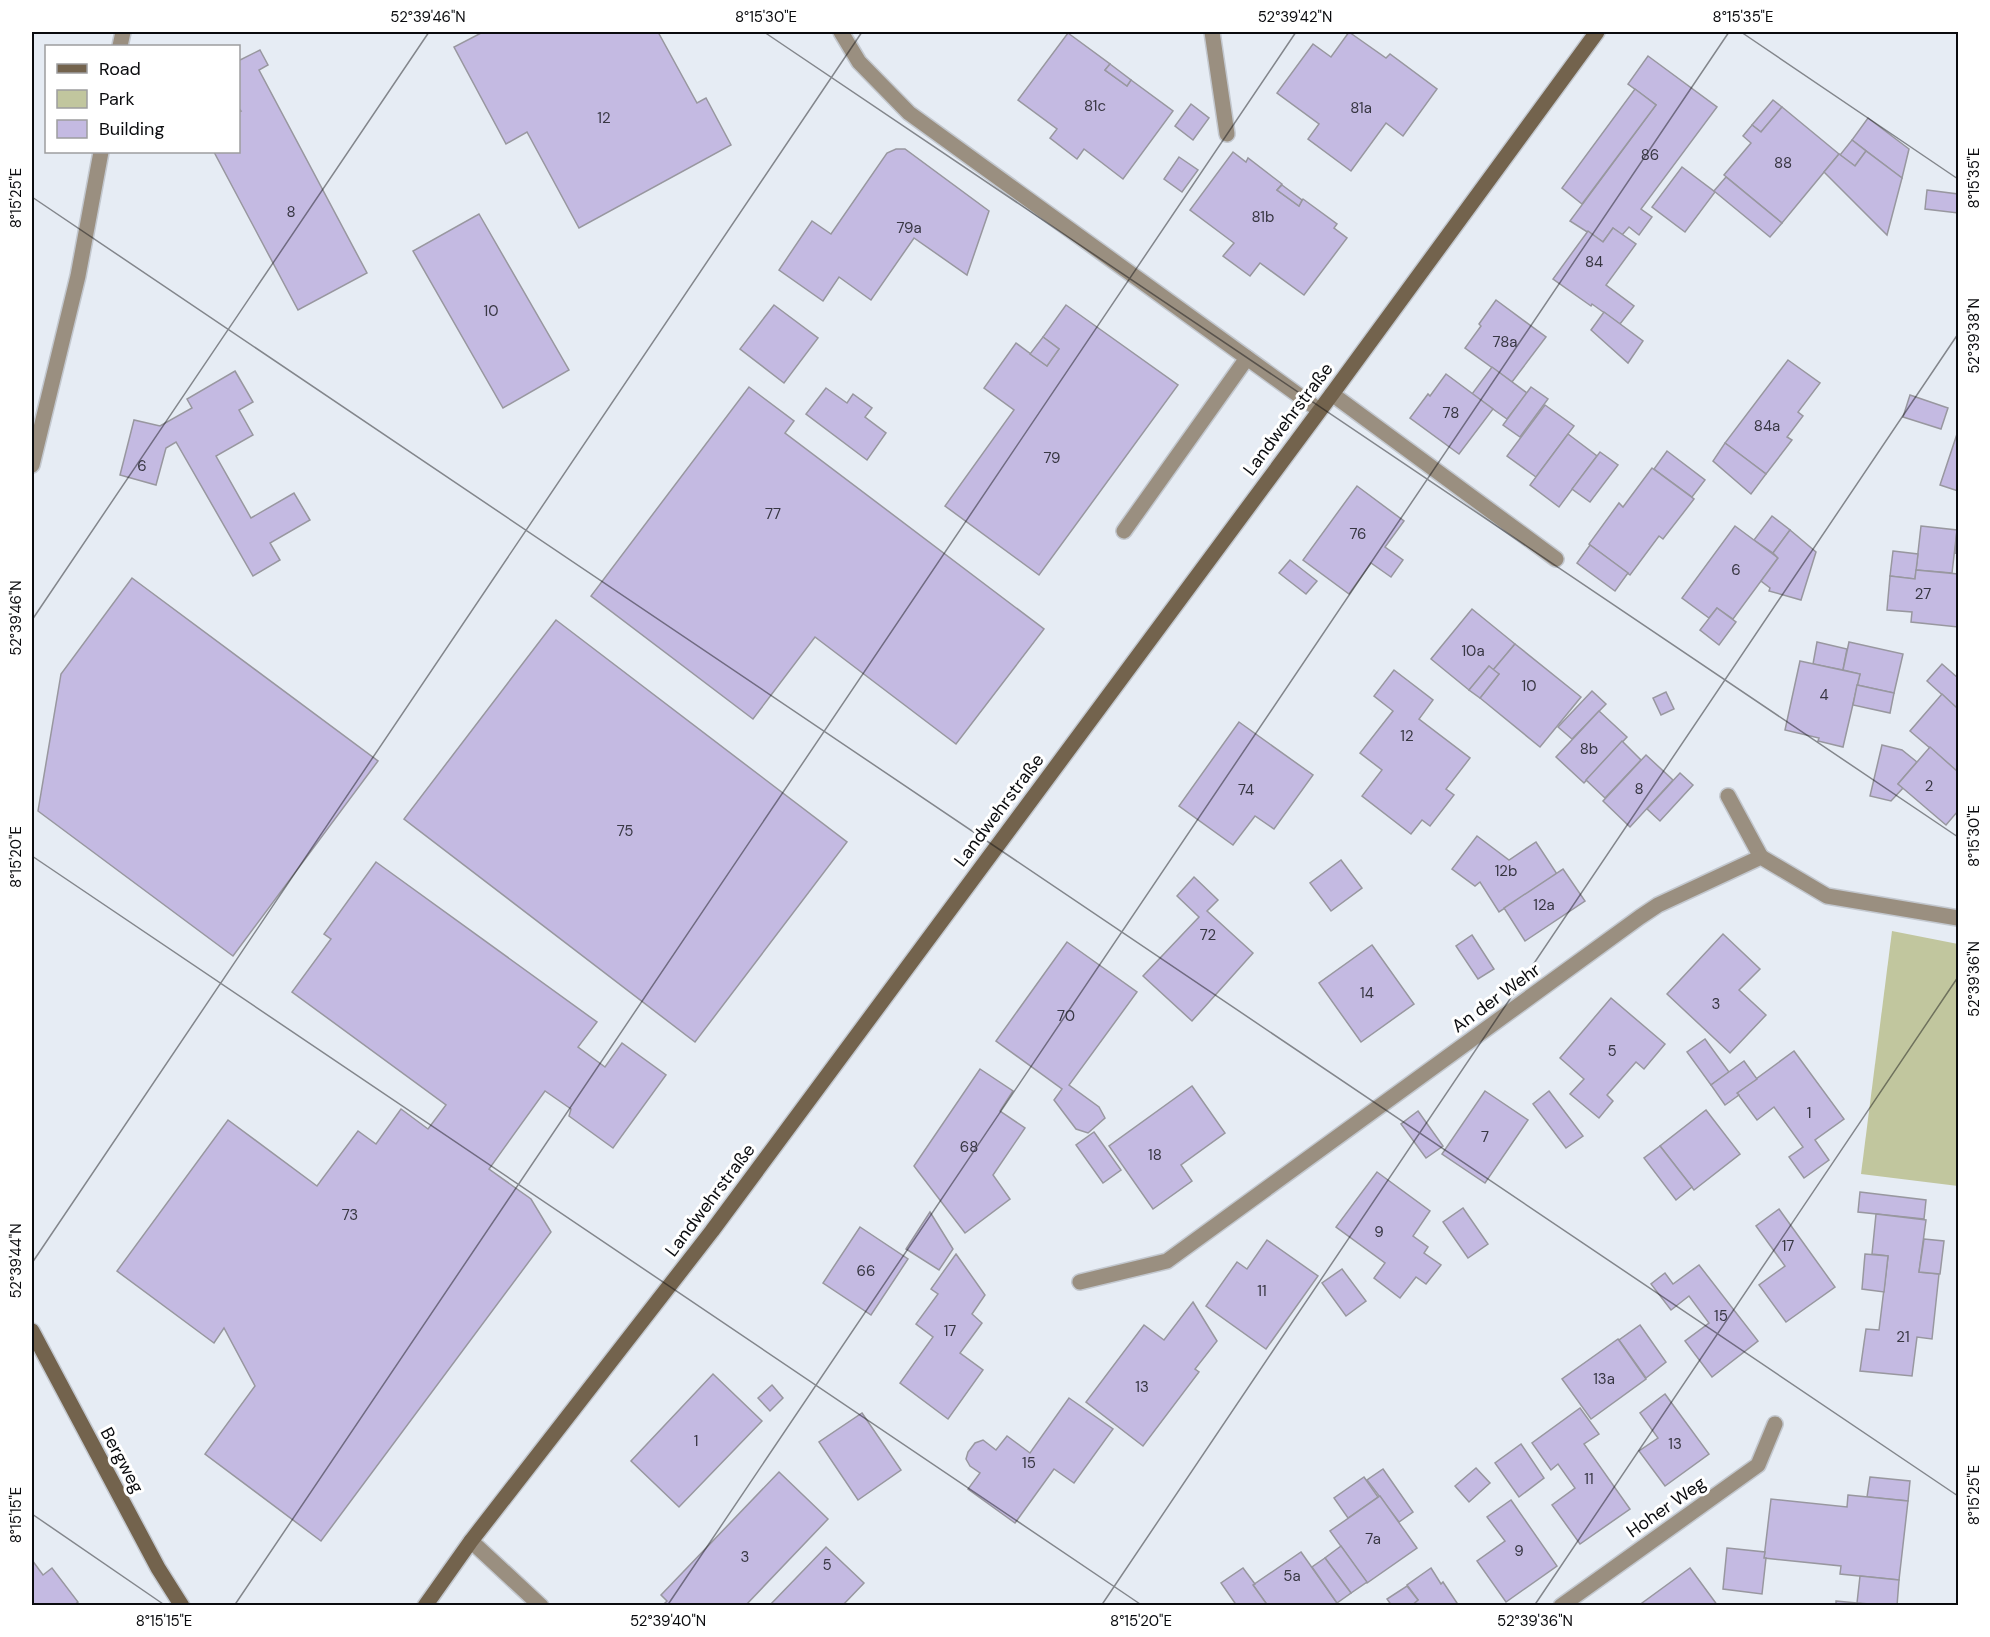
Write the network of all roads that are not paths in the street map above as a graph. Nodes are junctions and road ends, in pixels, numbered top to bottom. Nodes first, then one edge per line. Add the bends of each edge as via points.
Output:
1 (841, 32) edge
2 (1212, 32) edge
3 (1597, 32) edge
4 (1227, 134) dead end
5 (101, 153) edge
6 (1247, 358) junction
7 (1332, 394) junction
8 (1319, 410) junction
9 (32, 465) edge
10 (1124, 531) dead end
11 (1556, 559) dead end
12 (1728, 796) dead end
13 (1761, 857) junction
14 (1959, 918) edge
15 (1080, 1282) dead end
16 (32, 1331) edge
17 (1775, 1424) dead end
18 (471, 1541) junction
19 (182, 1605) edge
20 (425, 1605) edge
21 (541, 1605) edge
22 (1561, 1605) edge

1 - 6 street via 859,62 909,113
2 - 4 street
3 - 7 street, Landwehrstraße
5 - 9 street via 78,276
6 - 8 street
6 - 10 street
7 - 8 street, Landwehrstraße
7 - 11 street
8 - 18 street, Landwehrstraße via 712,1231
12 - 13 street
13 - 14 street via 1827,896
13 - 15 street, An der Wehr via 1640,917 1167,1261
16 - 19 street, Bergweg via 158,1568
17 - 22 street, Hoher Weg via 1758,1466
18 - 20 street, Landwehrstraße
18 - 21 street

